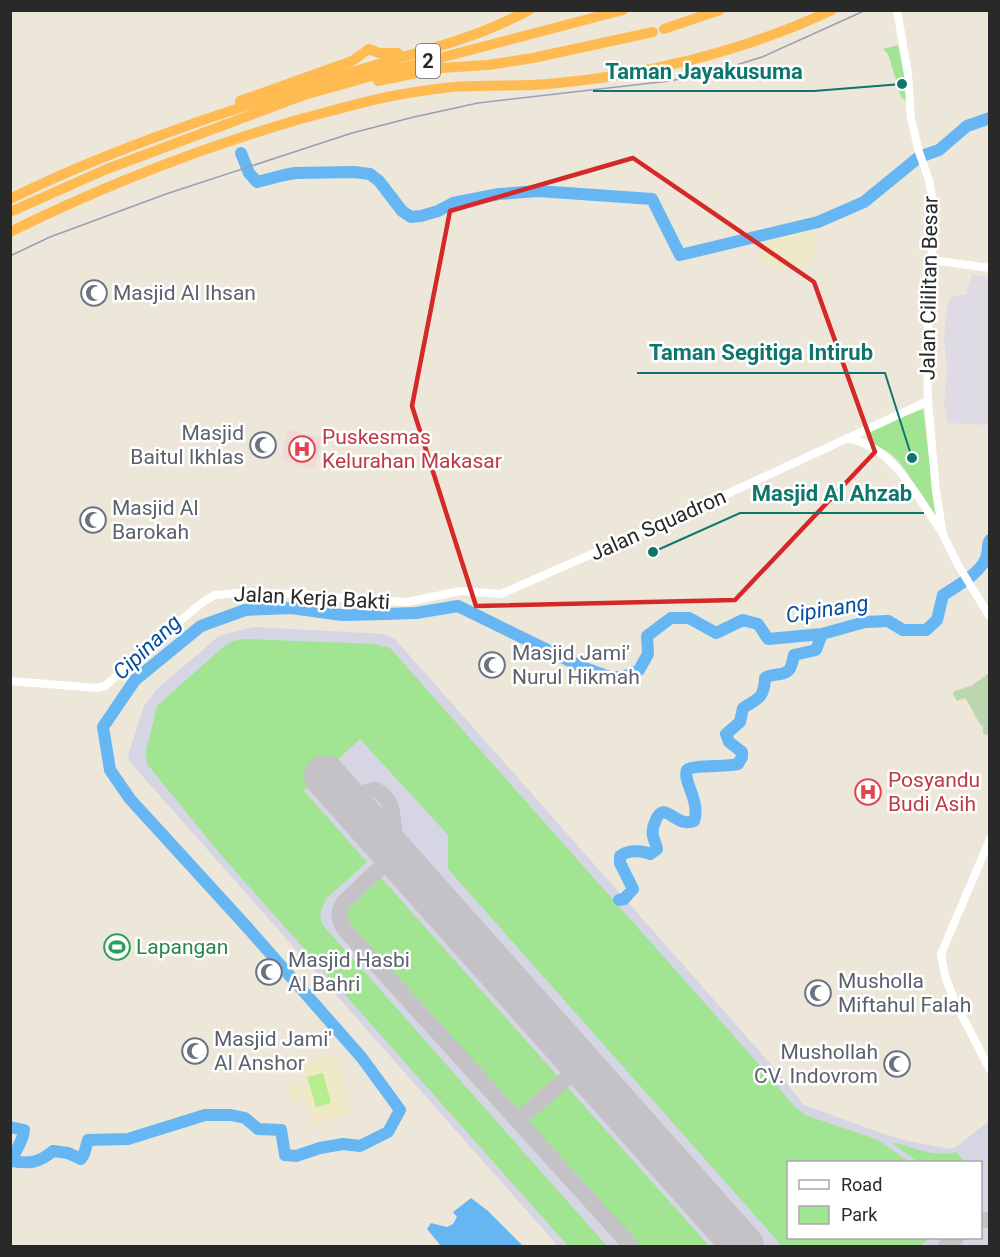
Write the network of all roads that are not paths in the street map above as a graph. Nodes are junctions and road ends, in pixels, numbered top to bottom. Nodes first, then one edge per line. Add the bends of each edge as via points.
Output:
1 (529, 10) edge
2 (623, 10) edge
3 (720, 10) edge
4 (832, 10) edge
5 (897, 10) edge
6 (414, 52) junction
7 (220, 114) junction
8 (236, 120) junction
9 (10, 199) edge
10 (10, 212) edge
11 (10, 232) edge
12 (932, 260) junction
13 (990, 268) edge
14 (928, 401) junction
15 (847, 438) junction
16 (943, 535) junction
17 (501, 594) joint
18 (990, 617) edge
19 (10, 681) edge
20 (990, 839) edge
21 (990, 1070) edge

1 - 6 highway via 455,43
2 - 8 highway, 2 via 304,95
3 - 8 highway, 2 via 659,30 533,58 412,73
4 - 11 highway, 2 via 742,45 633,72 547,84 419,91 321,114 221,143 76,200
5 - 12 street, Jalan Cililitan Besar via 911,118 934,208
6 - 7 highway
6 - 7 highway via 379,53 369,49 352,61 230,105
7 - 9 highway via 59,175
8 - 10 highway, 2 via 107,169
12 - 13 street
12 - 14 street, Jalan Cililitan Besar
14 - 15 street, Jalan Squadron
14 - 16 street, Jalan Cililitan Besar
15 - 16 street via 860,440 887,456
15 - 17 street, Jalan Squadron
16 - 18 street, Jalan Cililitan Besar
17 - 19 street, Jalan Kerja Bakti via 460,591 407,602 304,594 215,595 105,686
20 - 21 street via 941,954 955,1002

